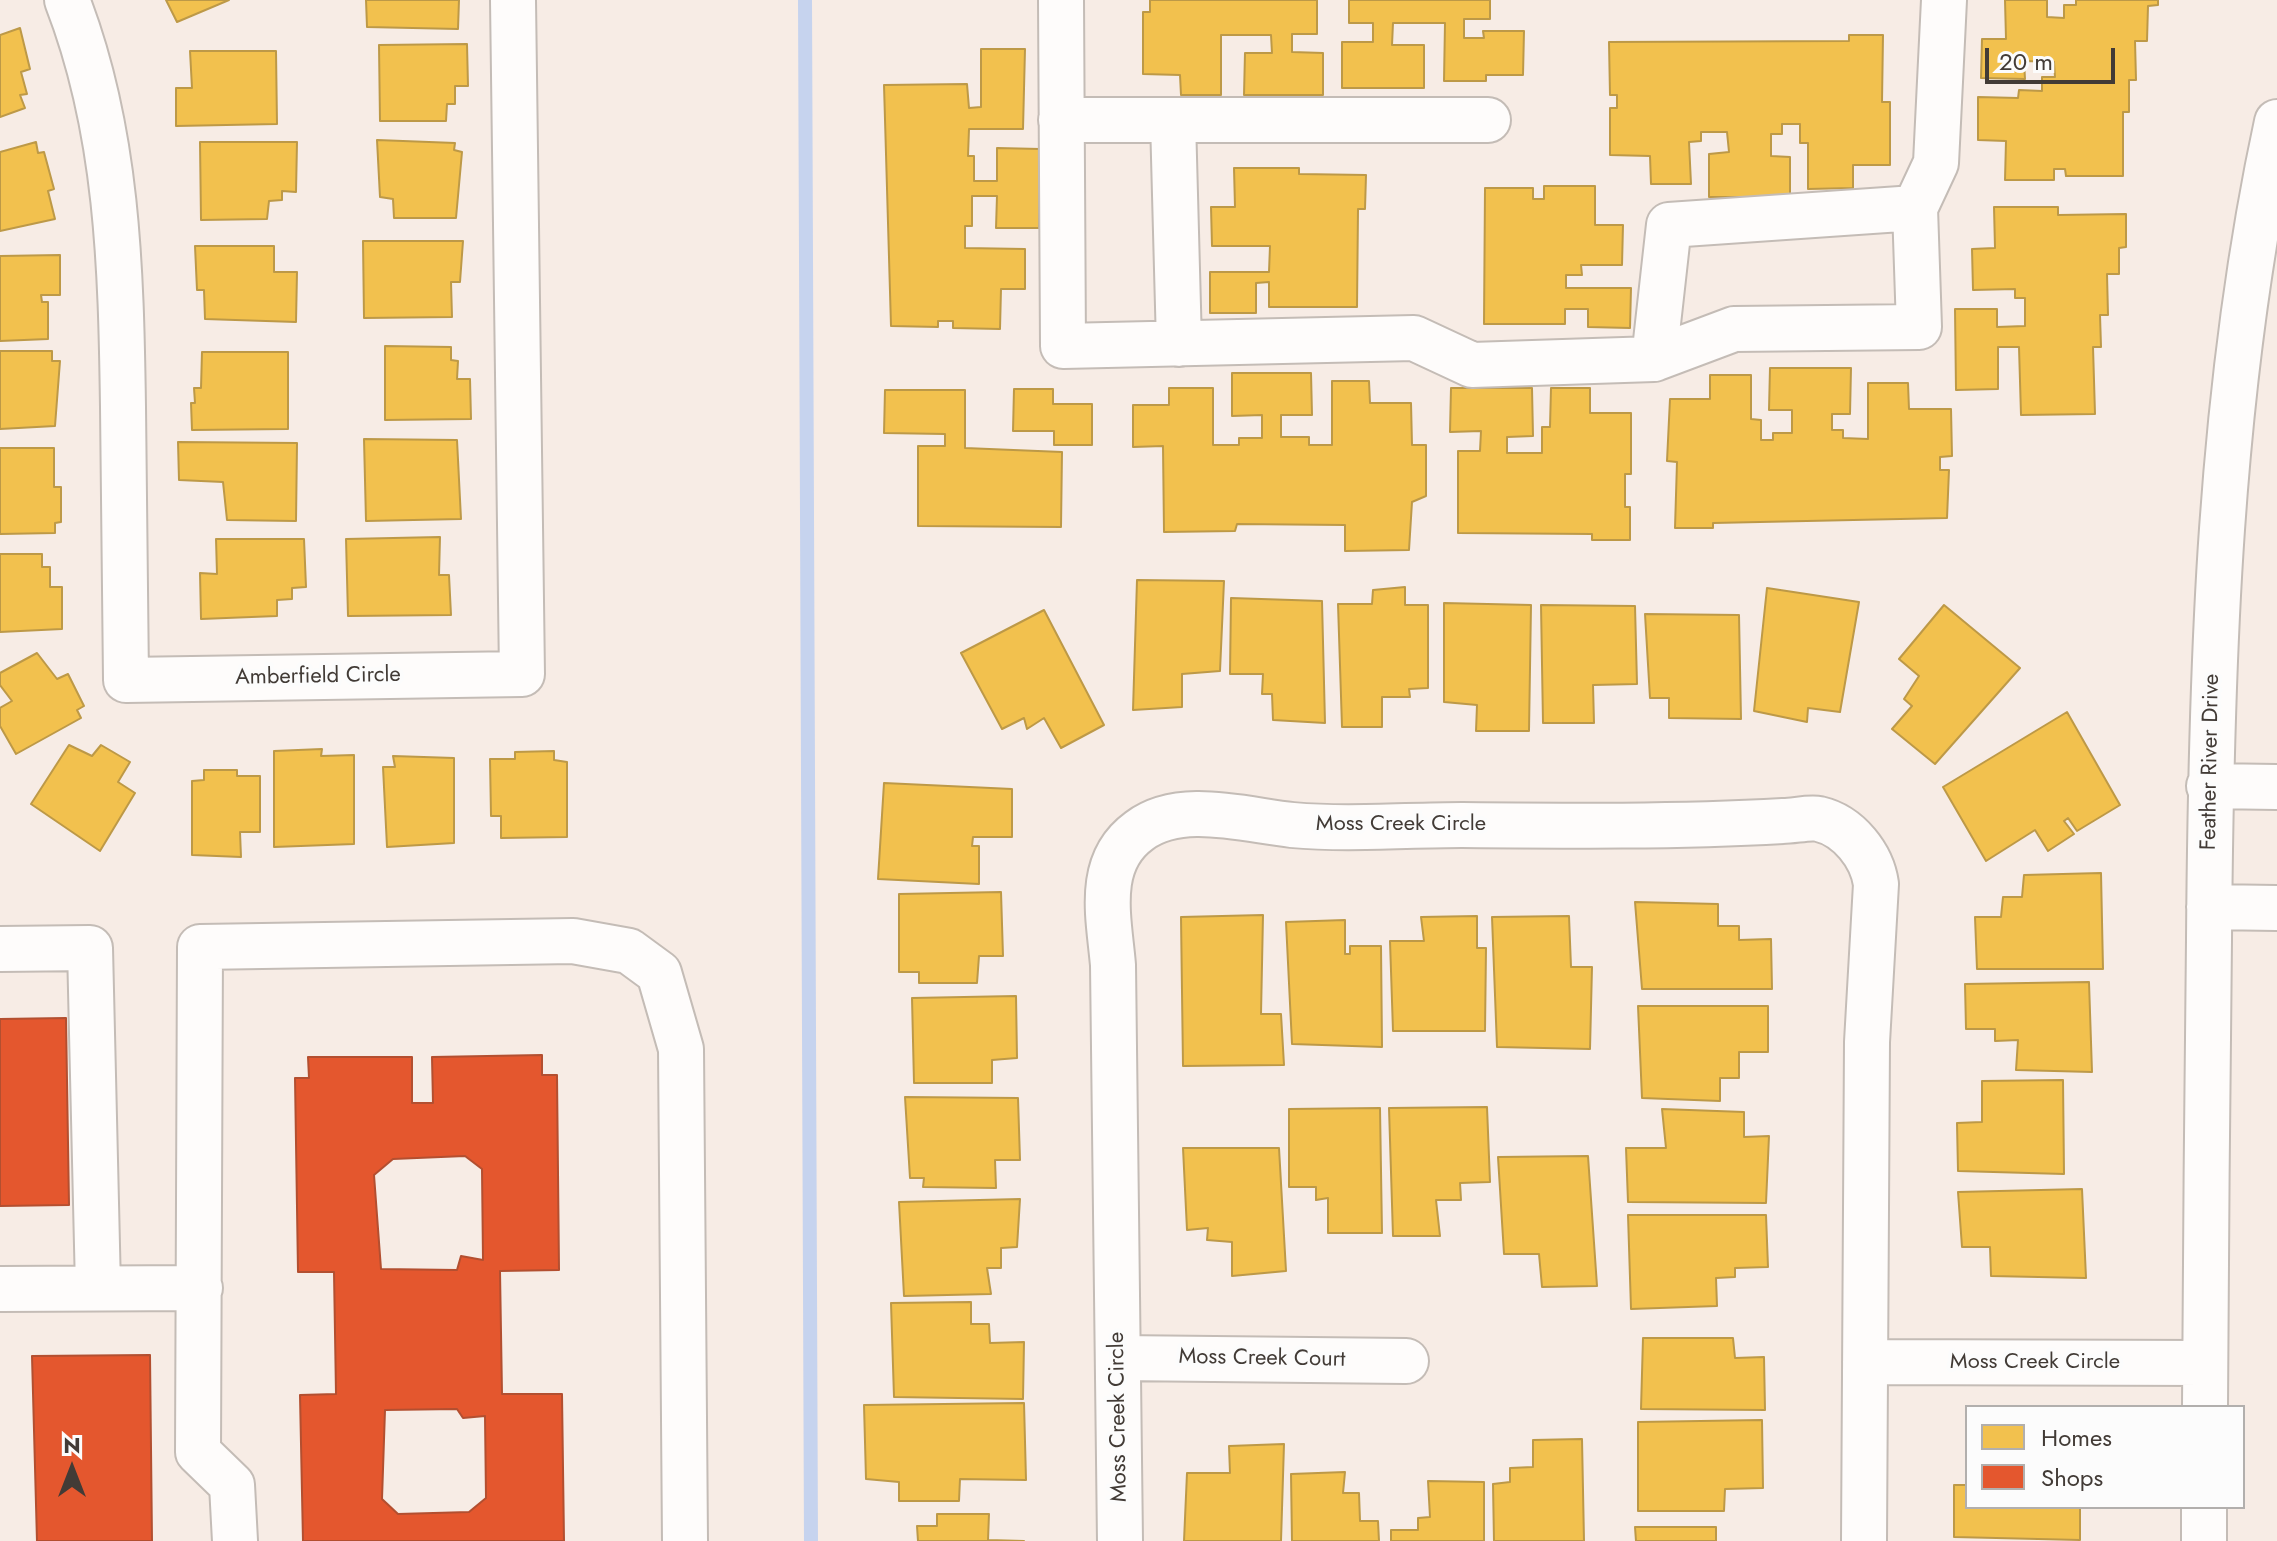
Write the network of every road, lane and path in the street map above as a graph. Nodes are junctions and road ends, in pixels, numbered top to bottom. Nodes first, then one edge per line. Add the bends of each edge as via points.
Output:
1 (67, 0) edge
2 (513, 0) edge
3 (1061, 0) edge
4 (1944, 0) edge
5 (1061, 120) junction
6 (1173, 120) junction
7 (1488, 120) dead end
8 (2277, 122) edge
9 (1915, 208) junction
10 (1179, 344) junction
11 (1654, 359) junction
12 (2209, 786) junction
13 (2277, 787) edge
14 (2209, 907) junction
15 (2277, 908) edge
16 (0, 949) edge
17 (98, 1288) junction
18 (200, 1288) junction
19 (0, 1289) edge
20 (1118, 1358) junction
21 (1406, 1361) dead end
22 (1865, 1362) junction
23 (2205, 1363) junction
24 (2205, 1405) edge
25 (2204, 1509) edge
26 (235, 1541) edge
27 (685, 1541) edge
28 (1120, 1541) edge
29 (1864, 1541) edge
30 (2204, 1541) edge

1 - 2 street, Amberfield Circle via 96,91 114,184 121,287 126,680 522,674
3 - 5 street
4 - 9 street via 1936,163
5 - 6 street
5 - 10 street via 1063,346
6 - 7 street
6 - 10 street
8 - 12 street, Feather River Drive via 2240,345 2217,579
9 - 11 street via 1669,225
9 - 11 street via 1919,327 1734,329
10 - 11 street via 1414,338 1472,365
12 - 13 street
12 - 14 street, Feather River Drive
14 - 15 street
14 - 23 street, Feather River Drive
16 - 17 street via 90,948
17 - 18 street
17 - 19 street
18 - 26 street via 198,1452 232,1485
18 - 27 street via 200,947 573,941 629,951 659,973 681,1049
20 - 21 street, Moss Creek Court
20 - 22 street, Moss Creek Circle via 1108,877 1119,851 1139,831 1163,818 1189,814 1297,825 1691,826 1819,819 1841,829 1865,852 1876,884 1867,1042
20 - 28 street, Moss Creek Circle
22 - 23 street, Moss Creek Circle
22 - 29 street, Moss Creek Circle
23 - 24 street, Feather River Drive
25 - 30 street

